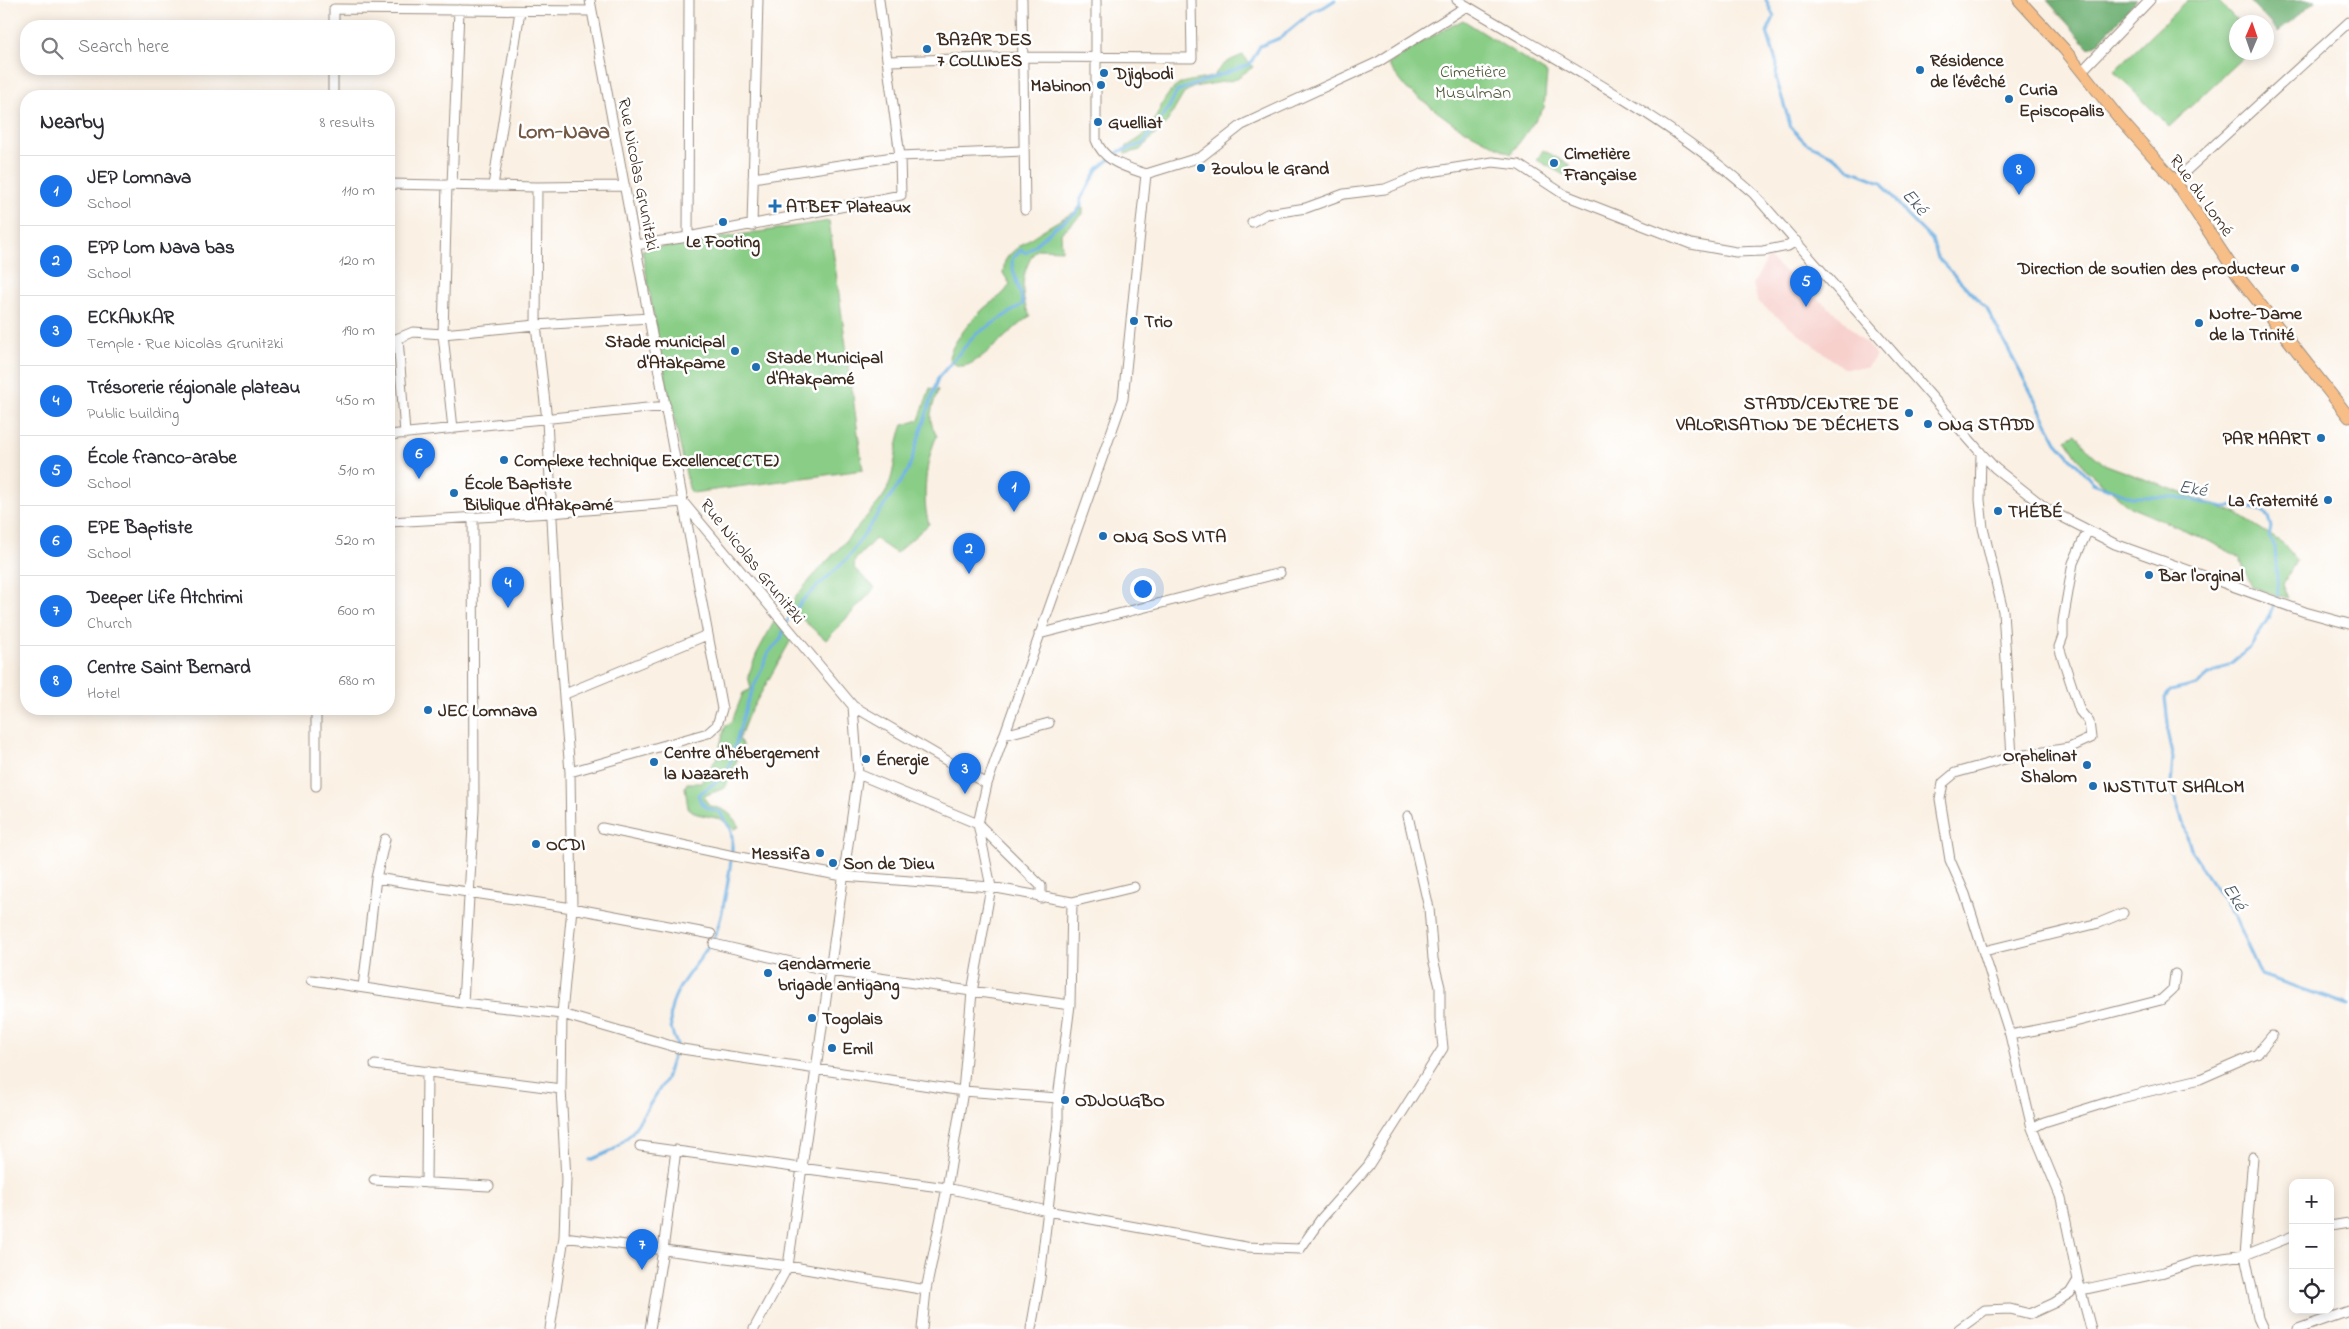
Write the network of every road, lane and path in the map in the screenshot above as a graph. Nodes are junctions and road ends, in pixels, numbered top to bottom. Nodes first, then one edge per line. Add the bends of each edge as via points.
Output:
1 (590, 0) edge
2 (690, 0) edge
3 (758, 0) edge
4 (879, 0) edge
5 (1022, 0) edge
6 (1096, 0) edge
7 (1191, 0) edge
8 (1457, 0) edge
9 (2019, 0) edge
10 (2150, 0) edge
11 (1466, 6) junction
12 (459, 10) junction
13 (520, 11) junction
14 (592, 12) junction
15 (334, 20) edge
16 (2349, 22) edge
17 (1024, 57) junction
18 (1095, 57) junction
19 (888, 61) junction
20 (2082, 70) junction
21 (333, 75) edge
22 (333, 90) edge
23 (1024, 151) junction
24 (900, 156) junction
25 (1146, 174) junction
26 (753, 178) junction
27 (2175, 181) junction
28 (395, 184) edge
29 (450, 185) junction
30 (493, 186) junction
31 (625, 186) junction
32 (537, 187) junction
33 (1025, 210) dead end
34 (1252, 222) dead end
35 (752, 226) junction
36 (688, 237) junction
37 (1796, 240) junction
38 (636, 245) junction
39 (650, 318) junction
40 (536, 325) junction
41 (443, 334) junction
42 (398, 338) junction
43 (395, 339) edge
44 (666, 406) junction
45 (2349, 417) edge
46 (547, 420) junction
47 (453, 429) junction
48 (405, 434) junction
49 (395, 435) edge
50 (1980, 453) junction
51 (683, 502) junction
52 (551, 513) junction
53 (473, 518) junction
54 (395, 522) edge
55 (2088, 532) junction
56 (1280, 573) dead end
57 (2349, 624) edge
58 (1039, 634) junction
59 (708, 635) junction
60 (565, 694) junction
61 (853, 706) junction
62 (316, 715) edge
63 (1049, 722) dead end
64 (1004, 735) junction
65 (2012, 757) junction
66 (570, 772) junction
67 (858, 774) junction
68 (986, 784) junction
69 (316, 786) dead end
70 (1408, 816) dead end
71 (978, 824) junction
72 (602, 828) dead end
73 (384, 839) dead end
74 (843, 876) junction
75 (376, 878) junction
76 (991, 887) junction
77 (1134, 887) dead end
78 (470, 894) junction
79 (1041, 898) junction
80 (1072, 902) junction
81 (572, 908) junction
82 (2123, 913) dead end
83 (711, 934) dead end
84 (714, 944) dead end
85 (1984, 951) junction
86 (830, 971) junction
87 (2175, 974) dead end
88 (312, 980) dead end
89 (363, 986) junction
90 (972, 992) junction
91 (464, 1003) junction
92 (1070, 1005) junction
93 (562, 1014) junction
94 (2010, 1035) junction
95 (2272, 1036) dead end
96 (375, 1065) dead end
97 (816, 1069) junction
98 (427, 1071) junction
99 (561, 1089) junction
100 (963, 1091) junction
101 (1058, 1098) junction
102 (2032, 1128) junction
103 (640, 1146) dead end
104 (676, 1150) junction
105 (2253, 1157) dead end
106 (802, 1170) junction
107 (374, 1180) dead end
108 (426, 1183) junction
109 (488, 1186) dead end
110 (947, 1188) junction
111 (1046, 1211) junction
112 (2349, 1223) edge
113 (2334, 1225) edge
114 (564, 1238) junction
115 (2289, 1238) edge
116 (663, 1250) junction
117 (2245, 1255) junction
118 (788, 1266) junction
119 (2078, 1280) junction
120 (926, 1290) junction
121 (2081, 1290) junction
122 (2349, 1311) edge
123 (550, 1329) edge
124 (650, 1329) edge
125 (754, 1329) edge
126 (922, 1329) edge
127 (1031, 1329) edge
128 (1959, 1329) edge
129 (2091, 1329) edge
130 (2263, 1329) edge
131 (2298, 1329) edge

1 - 14 street, Rue Nicolas Grunitzki
2 - 36 street
3 - 26 street
4 - 19 street
5 - 17 street
6 - 18 street
7 - 18 street via 1192,58
8 - 11 street
9 - 20 main road, Rue du Lomé
10 - 20 street
11 - 25 street via 1378,62 1242,125 1202,157
11 - 37 street via 1631,104 1697,148 1754,194
12 - 13 street
12 - 15 street via 334,9
12 - 29 street
13 - 14 street
13 - 30 street
14 - 31 street, Rue Nicolas Grunitzki
16 - 27 street
17 - 18 street
17 - 19 street
17 - 23 street
18 - 25 street via 1096,140 1100,149 1116,163
19 - 24 street
20 - 27 main road, Rue du Lomé
21 - 22 street
23 - 24 street
23 - 33 street
24 - 26 street
24 - 35 street via 901,195
25 - 58 street via 1123,399
26 - 35 street
27 - 45 main road, Rue du Lomé via 2238,276
28 - 29 street
29 - 30 street
29 - 41 street
30 - 32 street
31 - 32 street
31 - 38 street, Rue Nicolas Grunitzki
32 - 40 street
34 - 37 street via 1267,214 1306,208 1344,194 1385,189 1424,173 1493,162 1519,165 1572,198 1691,244 1736,252 1763,251 1788,246
35 - 36 street
36 - 38 street
37 - 50 street
38 - 39 street, Rue Nicolas Grunitzki
39 - 40 street
39 - 44 street, Rue Nicolas Grunitzki
40 - 41 street
40 - 46 street
41 - 42 street via 413,332
41 - 47 street
42 - 43 street
42 - 48 street
44 - 46 street
44 - 51 street, Rue Nicolas Grunitzki
46 - 47 street
46 - 52 street
47 - 48 street
48 - 49 street
50 - 55 street via 2040,504
50 - 65 street via 1980,500 2003,611
51 - 52 street
51 - 59 street
51 - 61 street, Rue Nicolas Grunitzki
52 - 53 street
52 - 60 street
53 - 54 street
53 - 78 street via 474,808
55 - 57 street via 2267,599
55 - 65 street via 2073,563 2059,648 2080,711 2089,722 2091,738 2069,748
56 - 58 street
58 - 64 street
59 - 60 street
59 - 66 street via 722,709 717,725 708,733
60 - 66 street
61 - 67 street
61 - 68 street, Rue Nicolas Grunitzki
62 - 69 street
63 - 64 street
64 - 68 street
65 - 85 street via 1947,777 1940,789 1950,860
66 - 81 street
67 - 71 street
67 - 74 street
68 - 71 street
70 - 111 street via 1430,908 1433,959 1440,987 1443,1048 1368,1166 1300,1249 1246,1247
71 - 76 street
71 - 79 street via 1041,886
72 - 74 street
73 - 75 street
74 - 76 street
74 - 86 street
75 - 78 street
75 - 89 street
76 - 79 street
76 - 90 street
77 - 80 street
78 - 81 street
78 - 91 street
79 - 80 street
80 - 92 street
81 - 83 street
81 - 93 street
82 - 85 street via 2099,923
84 - 86 street
85 - 94 street
86 - 90 street
86 - 97 street
87 - 94 street via 2173,990 2160,1000
88 - 89 street
89 - 91 street
90 - 92 street
90 - 100 street
91 - 93 street
92 - 101 street
93 - 97 street via 682,1049
93 - 99 street
94 - 102 street
95 - 102 street via 2258,1054 2200,1079 2121,1098
96 - 98 street
97 - 100 street
97 - 106 street
98 - 99 street
98 - 108 street
99 - 114 street via 566,1179
100 - 101 street
100 - 110 street
101 - 111 street via 1058,1123
102 - 119 street via 2061,1198
103 - 104 street
104 - 106 street
104 - 116 street
105 - 117 street
106 - 110 street
106 - 118 street
107 - 108 street
108 - 109 street
110 - 111 street
110 - 120 street
111 - 127 street
112 - 113 street
114 - 116 street
114 - 123 street
115 - 117 street
116 - 118 street
116 - 124 street
117 - 121 street via 2194,1262
117 - 130 street
118 - 120 street
118 - 125 street
119 - 121 street
119 - 128 street via 2070,1293 2030,1314 2010,1309 1985,1310
120 - 126 street
121 - 129 street
122 - 131 street

